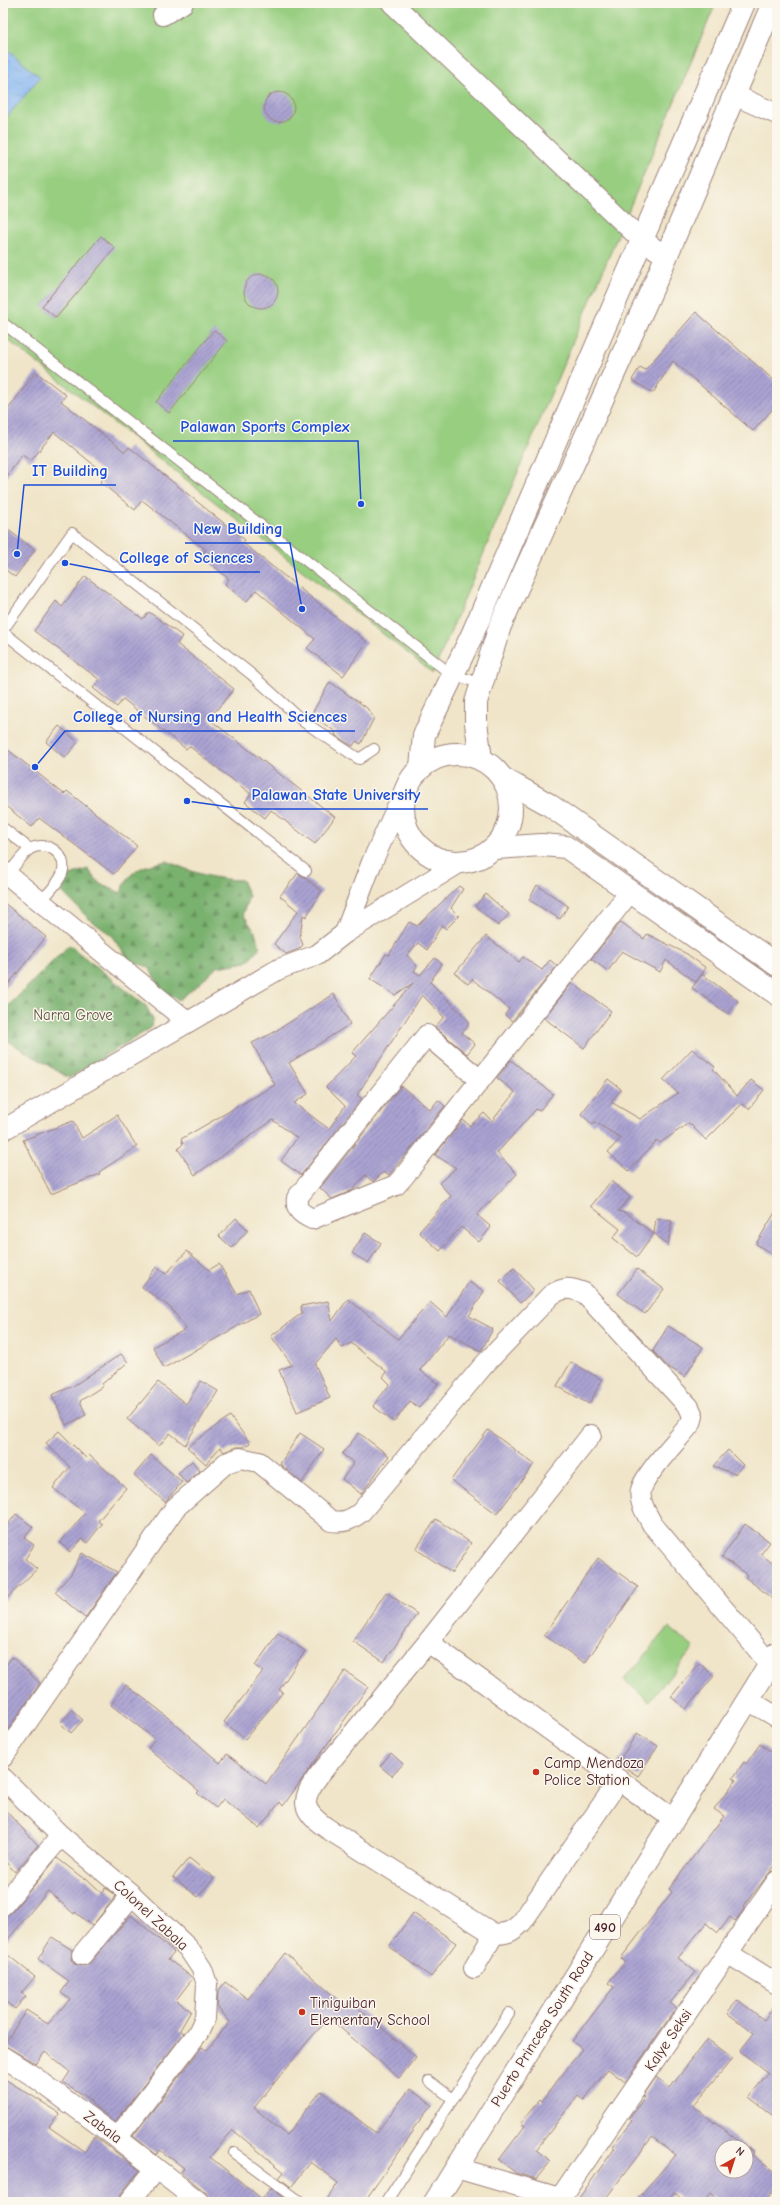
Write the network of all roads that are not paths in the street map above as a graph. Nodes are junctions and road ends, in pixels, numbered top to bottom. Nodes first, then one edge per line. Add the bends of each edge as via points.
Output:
1 (183, 3) edge
2 (392, 3) edge
3 (744, 3) edge
4 (773, 3) edge
5 (163, 16) dead end
6 (734, 95) junction
7 (777, 114) edge
8 (642, 240) junction
9 (666, 256) junction
10 (3, 323) edge
11 (3, 631) edge
12 (452, 675) junction
13 (481, 683) junction
14 (374, 749) dead end
15 (481, 759) junction
16 (415, 775) junction
17 (502, 778) junction
18 (3, 828) edge
19 (496, 848) junction
20 (30, 849) junction
21 (459, 863) junction
22 (306, 871) dead end
23 (5, 872) edge
24 (630, 892) junction
25 (41, 901) junction
26 (345, 933) junction
27 (777, 965) edge
28 (777, 994) edge
29 (188, 1022) junction
30 (480, 1080) junction
31 (3, 1130) edge
32 (591, 1435) dead end
33 (428, 1642) junction
34 (774, 1659) edge
35 (748, 1700) junction
36 (777, 1717) edge
37 (3, 1757) edge
38 (3, 1778) edge
39 (619, 1780) junction
40 (673, 1819) junction
41 (61, 1836) junction
42 (777, 1881) edge
43 (132, 1895) junction
44 (3, 1905) edge
45 (494, 1934) junction
46 (729, 1954) junction
47 (82, 1955) dead end
48 (474, 1968) dead end
49 (777, 1984) edge
50 (509, 2013) dead end
51 (3, 2057) edge
52 (429, 2082) dead end
53 (454, 2099) junction
54 (117, 2138) junction
55 (234, 2153) dead end
56 (456, 2168) junction
57 (156, 2169) junction
58 (562, 2200) edge
59 (129, 2202) edge
60 (199, 2202) edge
61 (301, 2202) edge
62 (386, 2202) edge
63 (436, 2202) edge

1 - 5 street
2 - 8 street
3 - 8 street
4 - 6 street
6 - 7 street
6 - 9 street
8 - 9 street
8 - 12 street via 472,635
9 - 13 street via 500,626
10 - 12 lane
11 - 14 lane via 72,533 251,674 304,722 359,759
11 - 22 lane
12 - 13 lane
12 - 16 street via 424,735
13 - 15 street via 476,702 476,722
15 - 16 street via 460,753 440,756
15 - 17 street via 493,767
16 - 21 street via 402,805 406,827 418,846 437,859
16 - 26 street via 372,862
17 - 19 street via 511,798 511,820
17 - 27 street via 548,804
18 - 20 lane
19 - 21 street via 483,856
19 - 24 street via 542,845 566,847
20 - 23 lane
20 - 25 lane via 49,847 62,861 62,874
21 - 26 street
23 - 25 street
24 - 28 street
24 - 30 street
25 - 29 street
26 - 29 street via 317,955 278,970
29 - 31 street
30 - 30 street via 396,1185 312,1219 301,1213 296,1204 297,1198 427,1035
32 - 33 street
33 - 39 street
33 - 45 street via 318,1775 308,1789 306,1809 314,1820
34 - 35 street, Puerto Princesa South Road / 490
34 - 37 street via 652,1524 642,1504 641,1490 646,1479 691,1423 693,1416 689,1407 584,1293 562,1288 551,1295 483,1366 361,1512 352,1519 340,1523 331,1521 259,1462 240,1458 220,1468 175,1508
35 - 36 street
35 - 40 street, Puerto Princesa South Road / 490
38 - 41 street, Colonel Zabala
39 - 40 street
39 - 45 street via 522,1922 514,1931
40 - 56 street, Puerto Princesa South Road / 490
41 - 43 street, Colonel Zabala
41 - 44 street
42 - 46 street, Kalye Seksi
43 - 47 street
43 - 54 street, Colonel Zabala via 188,1948 202,1969 207,1984 207,2001 205,2018 198,2033
45 - 48 street
46 - 49 street
46 - 58 street, Kalye Seksi
50 - 53 lane
51 - 54 street, Zabala
52 - 53 lane
53 - 62 lane
54 - 57 street, Zabala
55 - 61 lane
56 - 58 street
56 - 63 street, Puerto Princesa South Road / 490
57 - 59 street
57 - 60 street, Zabala

